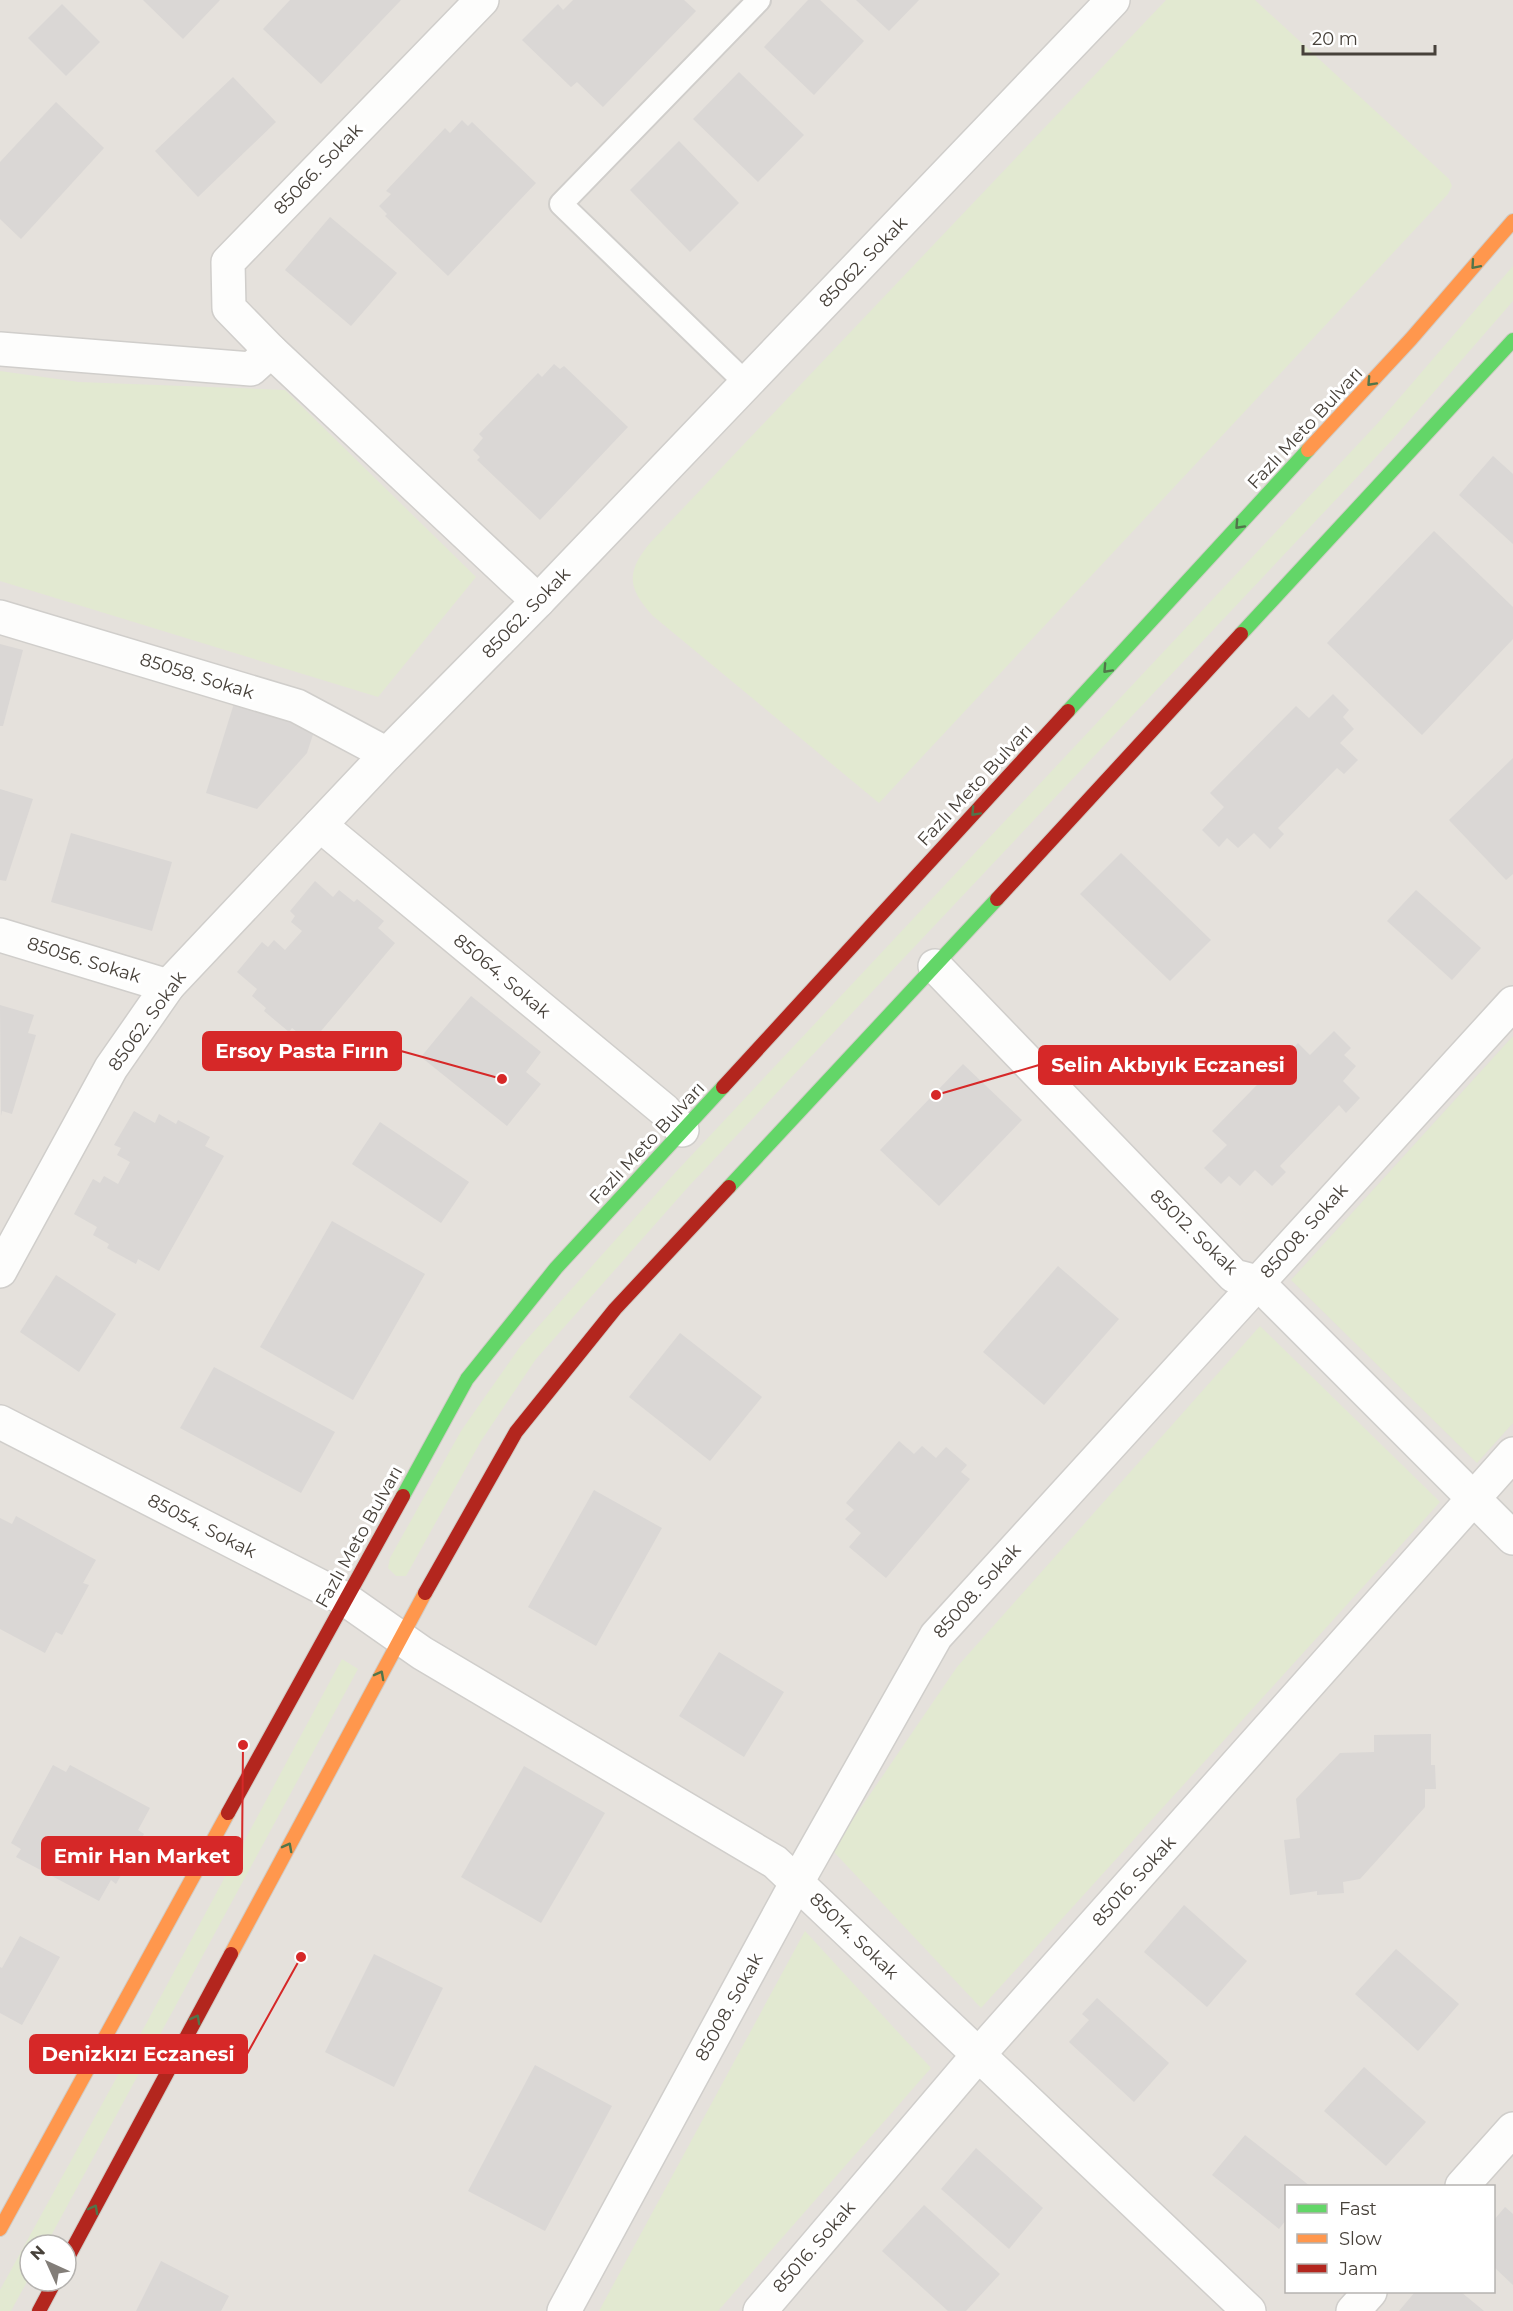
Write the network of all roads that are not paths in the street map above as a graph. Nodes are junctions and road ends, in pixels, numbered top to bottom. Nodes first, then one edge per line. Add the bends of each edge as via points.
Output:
1 (482, 0) edge
2 (759, 0) edge
3 (1113, 0) edge
4 (1513, 221) edge
5 (1513, 340) edge
6 (0, 349) edge
7 (271, 351) junction
8 (746, 384) junction
9 (538, 601) junction
10 (0, 617) edge
11 (387, 754) junction
12 (320, 825) junction
13 (0, 934) edge
14 (935, 966) junction
15 (168, 986) junction
16 (1513, 1003) edge
17 (682, 1130) junction
18 (0, 1271) edge
19 (1257, 1282) junction
20 (0, 1422) edge
21 (1513, 1454) edge
22 (1474, 1500) junction
23 (1513, 1539) edge
24 (345, 1599) junction
25 (399, 1639) junction
26 (797, 1882) junction
27 (979, 2054) junction
28 (1513, 2129) edge
29 (1464, 2185) edge
30 (0, 2229) edge
31 (78, 2238) edge
32 (49, 2293) edge
33 (1369, 2293) edge
34 (39, 2311) edge
35 (564, 2311) edge
36 (759, 2311) edge
37 (1249, 2311) edge
38 (1353, 2311) edge

1 - 7 street, 85066. Sokak via 228,262 229,308
2 - 8 lane via 561,204
3 - 8 street, 85062. Sokak
4 -> 17 main road, Fazlı Meto Bulvarı via 1411,339
5 - 14 main road
6 - 7 street via 251,369
7 - 9 street, 85066. Sokak
8 - 9 street, 85062. Sokak
9 - 11 street, 85062. Sokak
10 - 11 street, 85058. Sokak via 297,706
11 - 12 street, 85062. Sokak
12 - 15 street, 85062. Sokak
12 - 17 street, 85064. Sokak via 664,1110
13 - 15 street, 85056. Sokak
14 - 19 street, 85012. Sokak via 1234,1276
14 - 25 main road via 615,1309 516,1432
15 - 18 street, 85062. Sokak via 111,1068
16 - 19 street, 85008. Sokak
17 - 24 main road, Fazlı Meto Bulvarı via 556,1269 467,1379
19 - 22 street, 85012. Sokak
19 - 26 street, 85008. Sokak via 936,1636
20 - 24 street, 85054. Sokak
21 - 22 street, 85016. Sokak
22 - 23 street, 85012. Sokak
22 - 27 street, 85016. Sokak
24 - 25 street, 85054. Sokak
24 - 30 main road, Fazlı Meto Bulvarı
25 - 26 street, 85014. Sokak via 775,1862
31 -> 25 main road
26 - 27 street, 85014. Sokak
26 - 35 street, 85008. Sokak
27 - 36 street, 85016. Sokak
27 - 37 street, 85014. Sokak
28 - 29 street
32 - 34 main road
33 - 38 street

